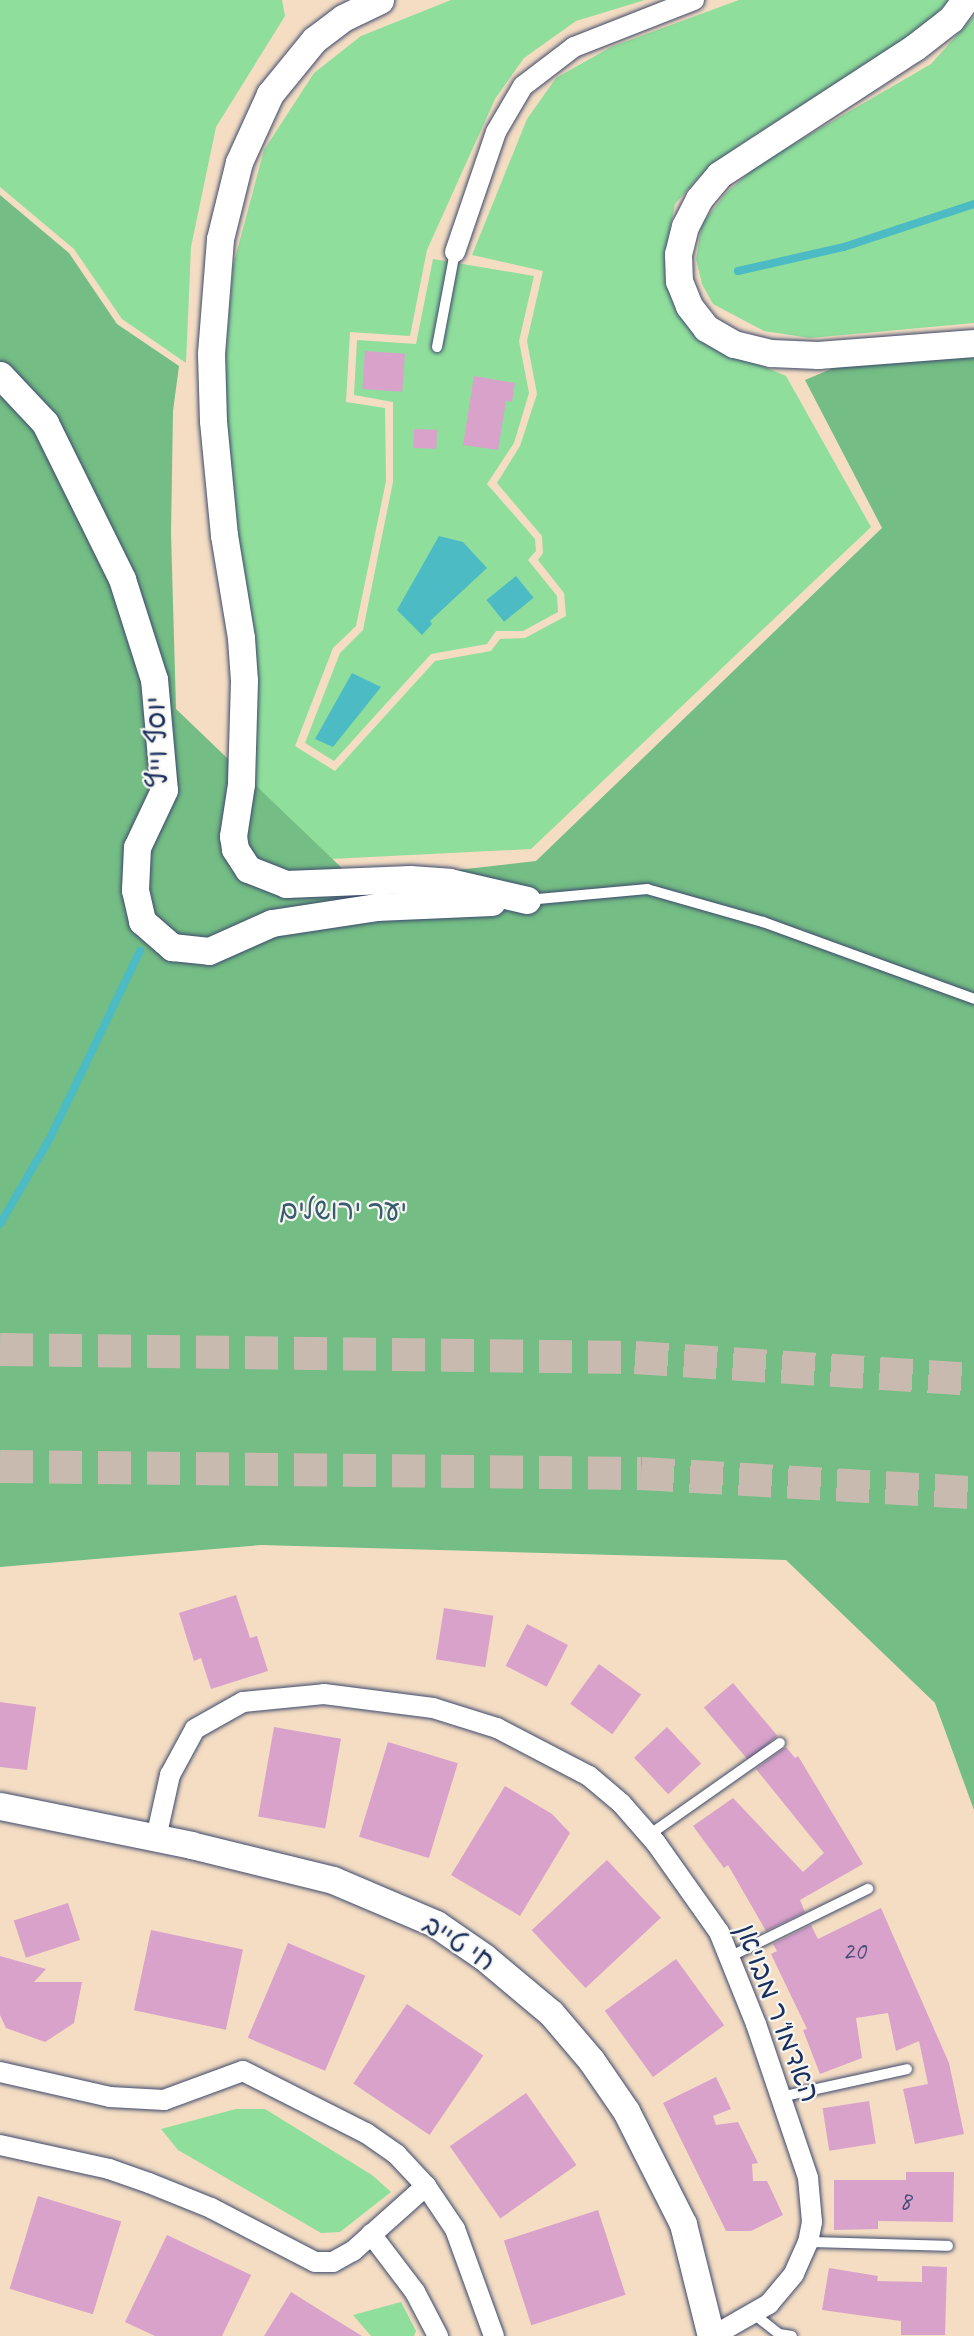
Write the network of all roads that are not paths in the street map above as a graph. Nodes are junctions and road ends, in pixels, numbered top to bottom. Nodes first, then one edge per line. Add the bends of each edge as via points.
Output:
1 (380, 0) edge
2 (694, 0) edge
3 (965, 0) edge
4 (455, 252) joint
5 (974, 343) edge
6 (437, 347) dead end
7 (0, 375) edge
8 (527, 900) junction
9 (974, 999) edge
10 (780, 1743) dead end
11 (0, 1806) edge
12 (649, 1835) junction
13 (156, 1838) junction
14 (868, 1889) dead end
15 (729, 1957) junction
16 (907, 2069) dead end
17 (0, 2072) edge
18 (780, 2097) junction
19 (0, 2145) edge
20 (426, 2186) junction
21 (371, 2234) junction
22 (808, 2242) junction
23 (948, 2246) dead end
24 (755, 2315) junction
25 (438, 2336) edge
26 (494, 2336) edge
27 (712, 2336) edge
28 (792, 2336) edge

1 - 8 main road via 343,18 314,40 270,94 239,162 220,239 211,354 213,421 244,681 235,849 248,870 271,881 303,885 410,879 449,882
2 - 4 street via 574,47 523,86 496,132
3 - 5 main road via 951,19 915,47 719,175 694,208 678,254 679,281 688,306 706,328 734,344 771,353 818,355
4 - 6 lane
7 - 8 main road, יוסף וייץ via 45,423 122,579 154,679 164,790 137,847 135,890 142,921 172,947 209,951 272,923 376,907
8 - 9 lane via 647,889 763,922
10 - 12 lane
11 - 13 main road, חי טייב
12 - 13 street, האדמו"ר מבויאן via 589,1776 497,1728 433,1708 324,1694 243,1702 195,1729 170,1775
12 - 15 street, האדמו"ר מבויאן via 713,1924
13 - 27 main road, חי טייב via 277,1865 389,1901 436,1924 484,1957 551,2013 597,2069 655,2163 683,2224
14 - 15 lane
15 - 18 street, האדמו"ר מבויאן
16 - 18 lane
17 - 20 street via 110,2097 164,2100 243,2071 366,2133 397,2155
18 - 22 street, האדמו"ר מבויאן via 808,2178 812,2222
19 - 21 street via 99,2167 149,2183 211,2208 315,2262 333,2262
20 - 21 street
20 - 26 street via 455,2229
21 - 25 street via 415,2292
22 - 23 lane
22 - 24 street, האדמו"ר מבויאן via 794,2274
24 - 27 street, האדמו"ר מבויאן
24 - 28 lane via 779,2334

